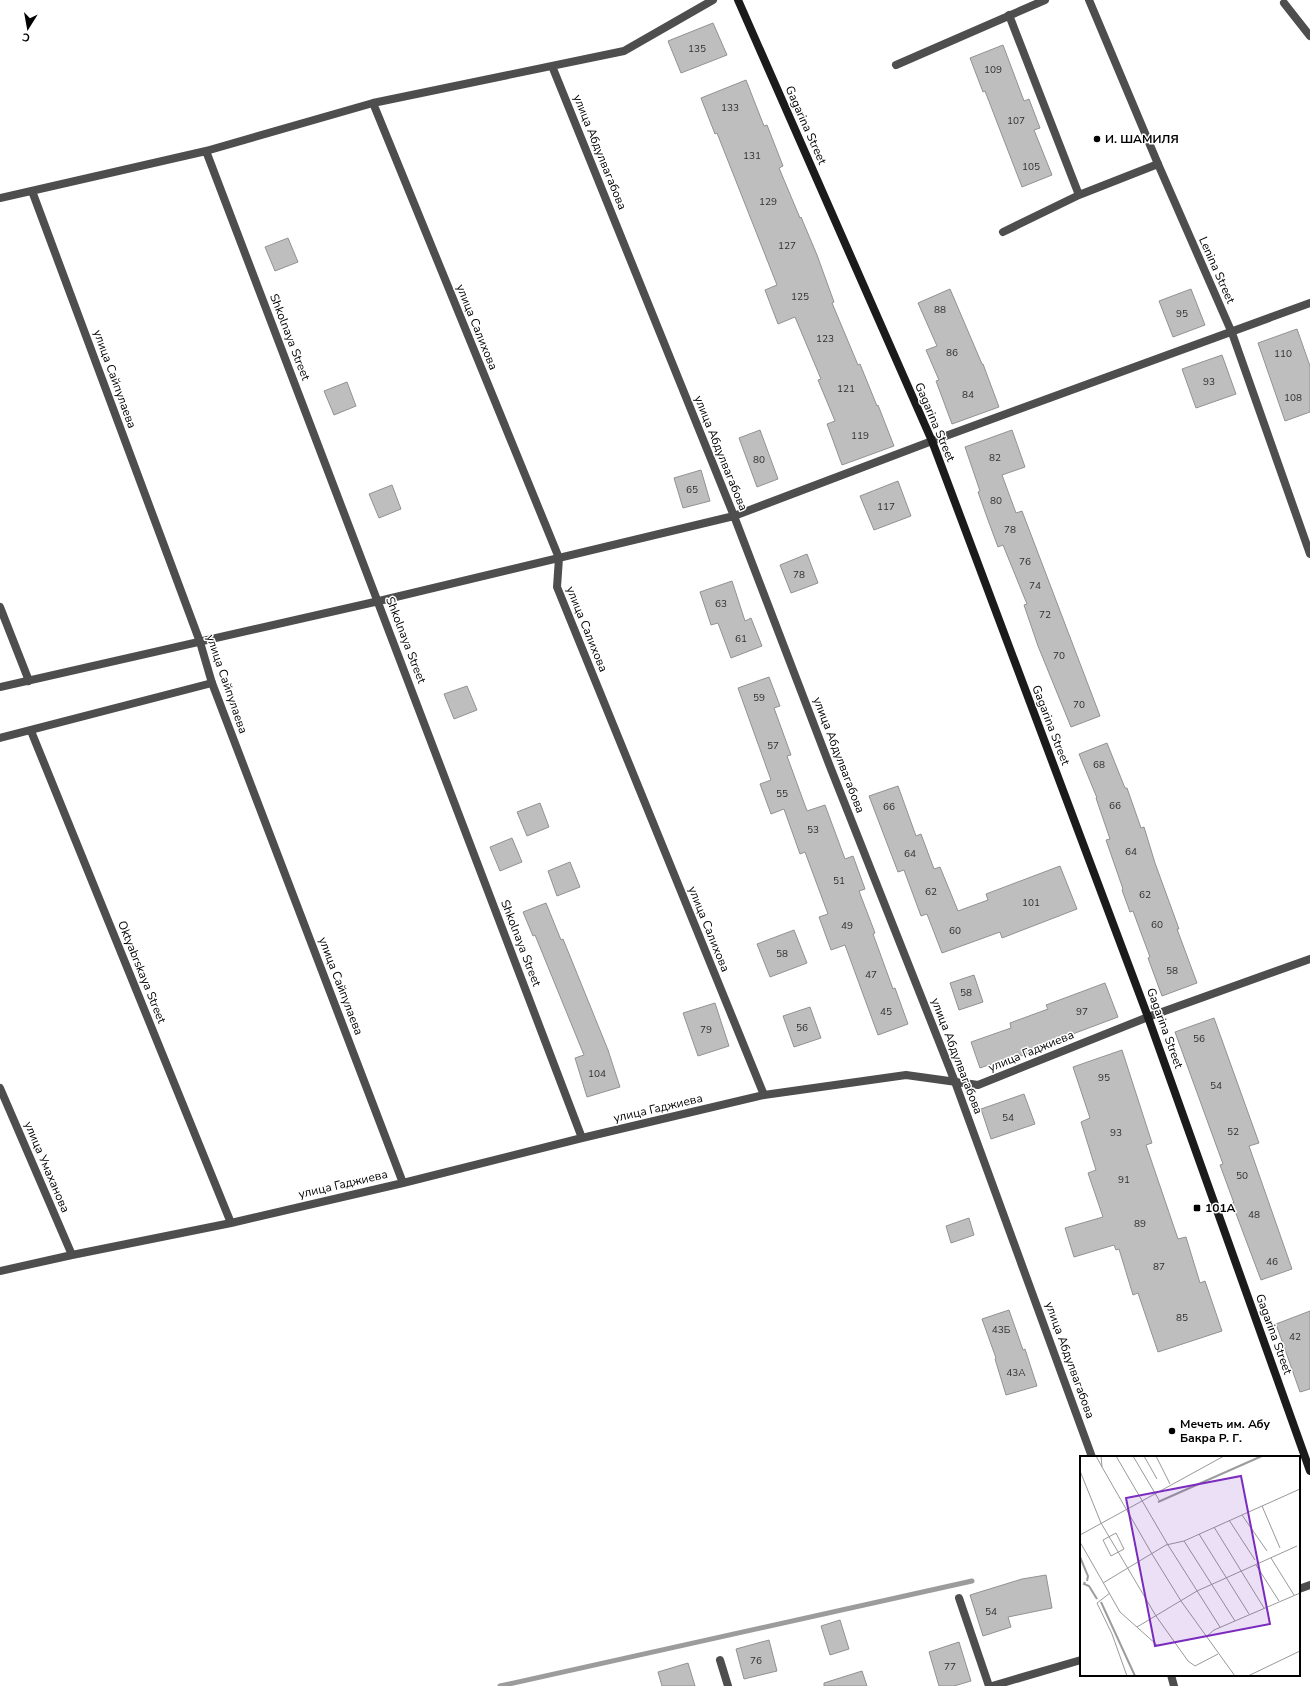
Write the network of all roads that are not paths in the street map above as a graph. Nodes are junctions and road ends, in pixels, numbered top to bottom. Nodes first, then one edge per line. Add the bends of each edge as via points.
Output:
1 (713, 0) edge
2 (738, 0) edge
3 (1045, 0) edge
4 (1089, 0) edge
5 (1284, 3) dead end
6 (1009, 15) junction
7 (1310, 36) edge
8 (896, 65) dead end
9 (552, 66) junction
10 (373, 103) junction
11 (206, 151) junction
12 (1158, 164) junction
13 (32, 191) junction
14 (1079, 195) junction
15 (0, 198) edge
16 (1003, 232) dead end
17 (1310, 303) edge
18 (1232, 333) junction
19 (932, 441) junction
20 (734, 516) junction
21 (1310, 554) edge
22 (558, 558) junction
23 (379, 601) junction
24 (0, 607) edge
25 (200, 642) junction
26 (28, 681) junction
27 (212, 683) junction
28 (0, 687) edge
29 (31, 730) junction
30 (0, 738) edge
31 (1310, 959) edge
32 (1148, 1017) junction
33 (955, 1082) junction
34 (0, 1088) edge
35 (764, 1095) junction
36 (582, 1138) junction
37 (403, 1183) junction
38 (231, 1223) junction
39 (72, 1255) junction
40 (0, 1271) edge
41 (1092, 1456) edge
42 (1310, 1471) edge
43 (1310, 1585) edge
44 (1300, 1589) edge
45 (959, 1598) dead end
46 (720, 1660) dead end
47 (1080, 1660) edge
48 (1171, 1676) edge
49 (728, 1686) edge
50 (989, 1686) edge
51 (992, 1686) edge
52 (1174, 1686) edge

1 - 9 street via 624,50
2 - 19 street, Gagarina Street
3 - 6 street
4 - 12 street, Lenina Street
5 - 7 street
6 - 8 street
6 - 14 street
9 - 10 street
9 - 20 street, улица Абдулвагабова
10 - 11 street
10 - 22 street, улица Салихова
11 - 13 street
11 - 23 street, Shkolnaya Street
12 - 14 street
12 - 18 street, Lenina Street
13 - 15 street
13 - 25 street, улица Сайпулаева
14 - 16 street
17 - 18 street
18 - 19 street
18 - 21 street, Lenina Street
19 - 20 street
19 - 32 street, Gagarina Street
20 - 22 street
20 - 33 street, улица Абдулвагабова
22 - 23 street
22 - 35 street, улица Салихова via 557,587
23 - 25 street
23 - 36 street, Shkolnaya Street
24 - 26 street
25 - 26 street
25 - 27 street, улица Сайпулаева
26 - 28 street
27 - 29 street
27 - 37 street, улица Сайпулаева
29 - 30 street
29 - 38 street, Oktyabrskaya Street
31 - 32 street, улица Гаджиева
32 - 33 street, улица Гаджиева via 978,1085
32 - 42 street, Gagarina Street
33 - 35 street, улица Гаджиева via 906,1075
33 - 41 street, улица Абдулвагабова
34 - 39 street, улица Умаханова
35 - 36 street, улица Гаджиева
36 - 37 street, улица Гаджиева
37 - 38 street, улица Гаджиева
38 - 39 street, улица Гаджиева
39 - 40 street, улица Гаджиева
43 - 44 street
45 - 50 street
46 - 49 street
47 - 51 street
48 - 52 street

